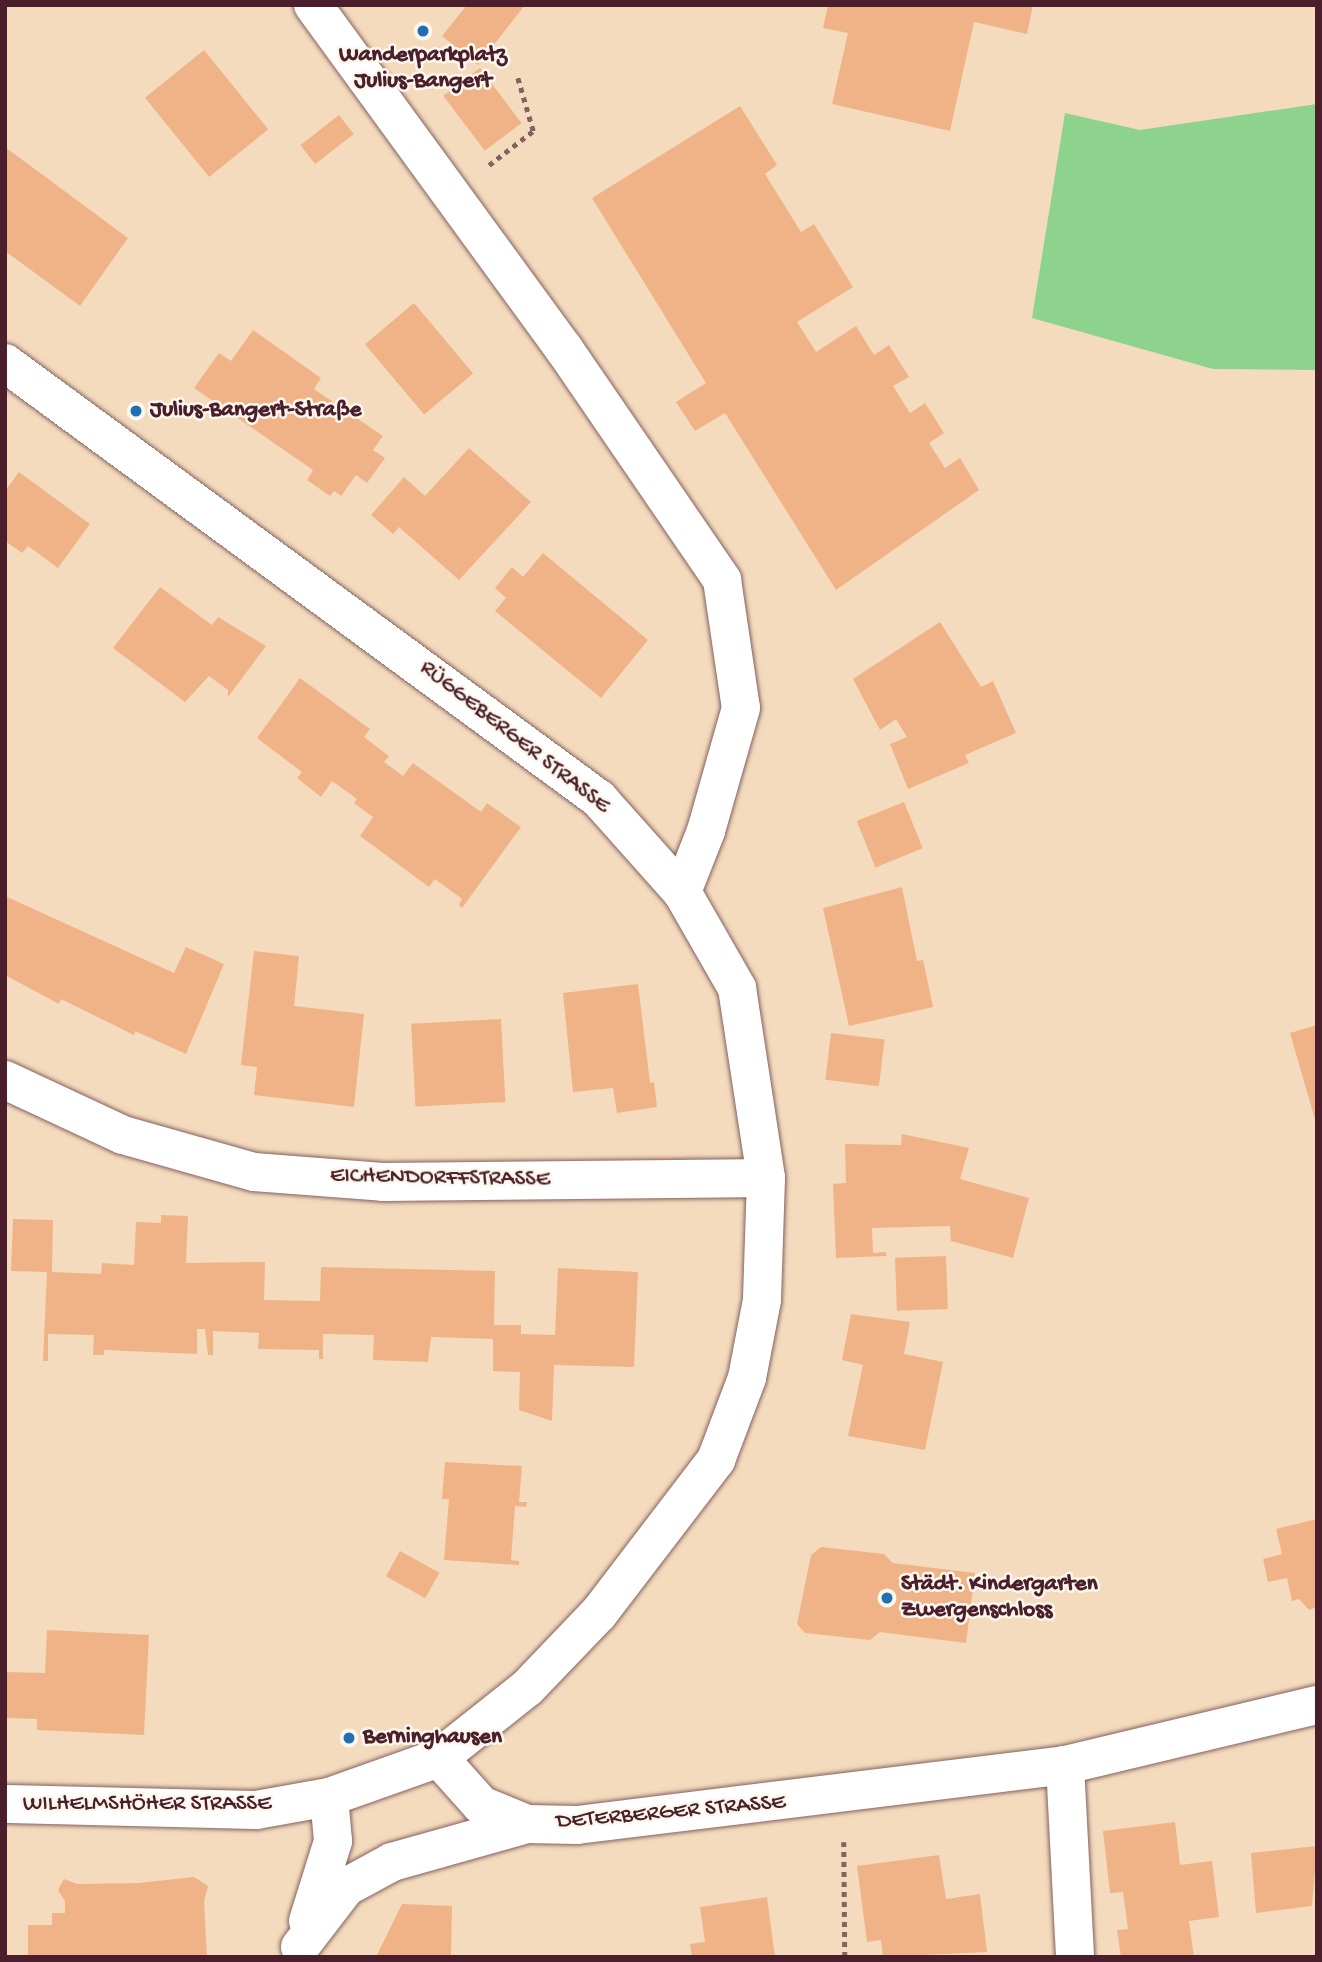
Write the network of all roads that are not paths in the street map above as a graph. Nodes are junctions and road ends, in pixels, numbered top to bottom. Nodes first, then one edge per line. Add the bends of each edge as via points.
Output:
1 (313, 5) edge
2 (5, 363) edge
3 (682, 892) junction
4 (5, 1080) edge
5 (766, 1178) junction
6 (1317, 1705) edge
7 (439, 1758) junction
8 (1065, 1765) junction
9 (329, 1797) junction
10 (5, 1804) edge
11 (527, 1824) junction
12 (299, 1952) edge
13 (1075, 1957) edge

1 - 3 street via 564,349 723,580 741,708 706,831
2 - 3 street, RÜGGEBERGER STRASSE via 598,799
3 - 5 street, RÜGGEBERGER STRASSE via 737,988
4 - 5 street, EICHENDORFFSTRASSE via 123,1135 254,1172 383,1182
5 - 7 street, RÜGGEBERGER STRASSE via 762,1300 747,1378 716,1460 599,1613 527,1688
6 - 8 street, DETERBERGER STRASSE
7 - 9 street, RÜGGEBERGER STRASSE
7 - 11 street, DETERBERGER STRASSE via 481,1805
8 - 11 street, DETERBERGER STRASSE via 577,1825
8 - 13 street
9 - 10 street, WILHELMSHÖHER STRASSE via 257,1810
9 - 12 street via 333,1841
11 - 12 street via 392,1862 357,1880 346,1887

